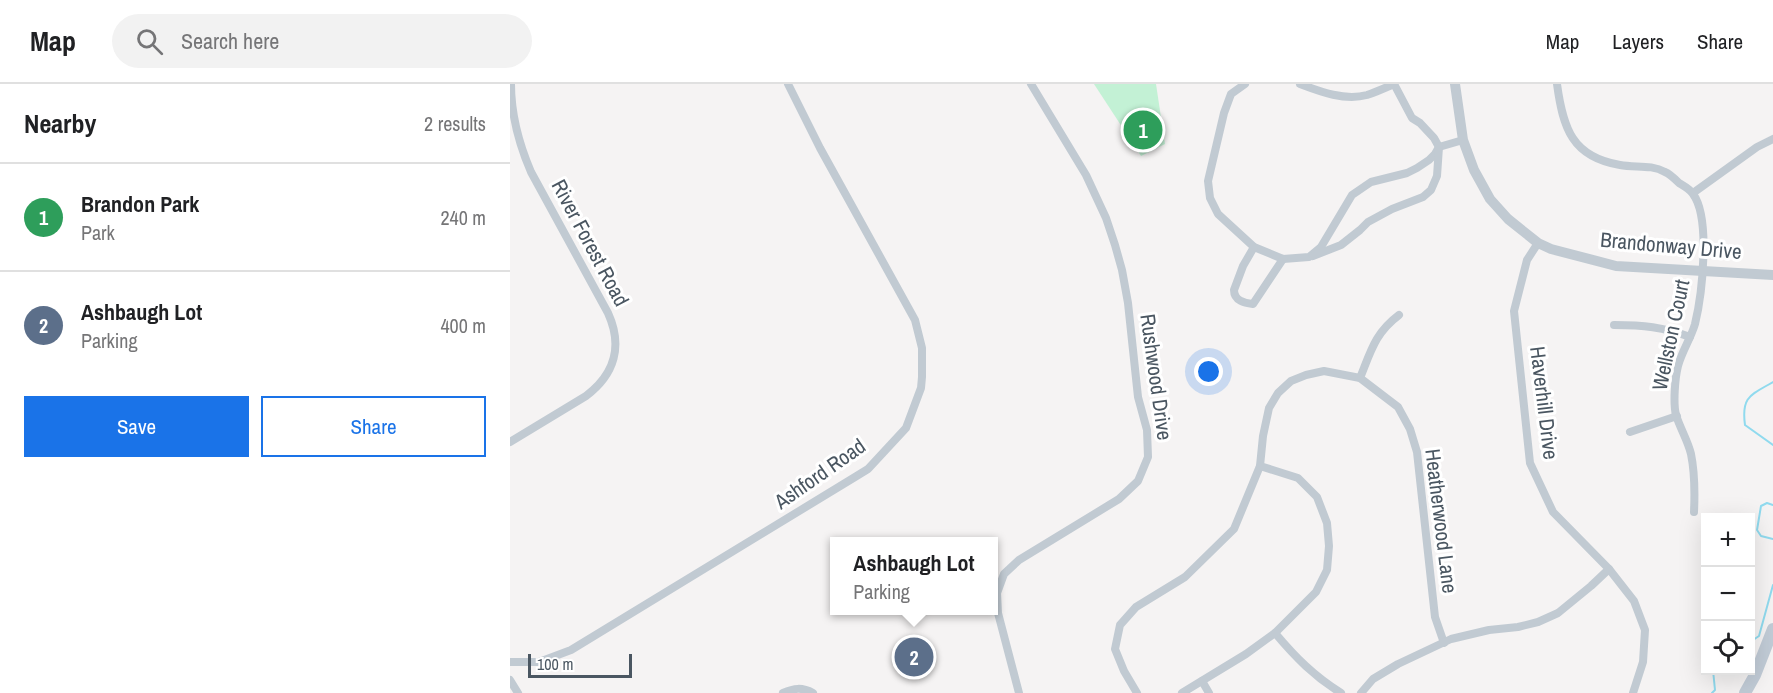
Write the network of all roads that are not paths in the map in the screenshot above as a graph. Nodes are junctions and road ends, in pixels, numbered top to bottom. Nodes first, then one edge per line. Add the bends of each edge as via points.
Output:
1 (511, 84) edge
2 (788, 84) edge
3 (1031, 84) edge
4 (1226, 84) edge
5 (1245, 84) edge
6 (1300, 84) edge
7 (1394, 84) edge
8 (1455, 84) edge
9 (1557, 84) edge
10 (1236, 90) junction
11 (1773, 139) edge
12 (1463, 140) junction
13 (1439, 147) junction
14 (1693, 193) junction
15 (1538, 243) junction
16 (1254, 247) junction
17 (1309, 257) junction
18 (1282, 258) junction
19 (1702, 270) junction
20 (1773, 275) edge
21 (1399, 315) dead end
22 (1614, 325) dead end
23 (1690, 337) junction
24 (1360, 378) junction
25 (1677, 416) junction
26 (1630, 432) dead end
27 (510, 442) edge
28 (1260, 466) junction
29 (1694, 512) dead end
30 (1609, 569) junction
31 (998, 590) edge
32 (998, 613) edge
33 (1773, 629) edge
34 (1275, 633) junction
35 (1444, 642) junction
36 (510, 662) edge
37 (510, 680) edge
38 (1202, 681) junction
39 (518, 693) edge
40 (783, 693) edge
41 (813, 693) edge
42 (1019, 693) edge
43 (1137, 693) edge
44 (1182, 693) edge
45 (1209, 693) edge
46 (1341, 693) edge
47 (1361, 693) edge
48 (1633, 693) edge
49 (1745, 693) edge

1 - 27 street, River Forest Road via 515,122 531,172 608,313 615,343 612,364 598,387
2 - 36 street, Ashford Road via 915,320 922,348 922,377 906,428 868,469 571,650 538,662
3 - 31 street, Rushwood Drive via 1091,185 1115,245 1124,277 1148,457 1138,481 1119,499 1019,560 1004,574
4 - 10 street
5 - 10 street
6 - 7 street via 1344,97 1365,96
7 - 13 street via 1412,118
8 - 12 street, Brandonway Drive
9 - 14 street via 1564,122 1579,148 1620,165 1664,171
10 - 16 street via 1224,113 1208,181 1210,198 1218,214
11 - 14 street
12 - 13 street
12 - 15 street, Brandonway Drive via 1490,199
13 - 17 street via 1417,168 1371,183 1352,195 1321,247
13 - 17 street via 1437,176 1423,197 1368,222 1341,245
14 - 19 street, Wellston Court via 1700,206 1704,233
15 - 19 street, Brandonway Drive via 1616,266
15 - 30 street, Haverhill Drive via 1527,260 1514,311 1530,463 1552,512
16 - 18 street
16 - 18 street via 1234,290 1238,300 1253,304
17 - 18 street
19 - 20 street, Brandonway Drive
19 - 23 street, Wellston Court
21 - 24 street via 1385,325 1376,339
22 - 23 street via 1644,325
23 - 25 street, Wellston Court via 1678,366 1674,406
24 - 28 street, Heatherwood Lane via 1324,371 1291,381 1269,408
24 - 35 street, Heatherwood Lane via 1398,408 1410,429 1417,452 1435,617
25 - 26 street
25 - 29 street, Wellston Court via 1696,484
28 - 34 street via 1298,478 1317,497 1327,523 1327,570 1316,592
28 - 43 street, Heatherwood Lane via 1234,530 1185,577 1136,607 1120,625 1116,648
30 - 35 street via 1558,613 1538,622
30 - 48 street, Haverhill Drive via 1635,601 1645,630 1643,662
32 - 42 street, Rushwood Drive
33 - 49 main road
34 - 38 street
34 - 46 street via 1321,681
35 - 47 street via 1373,679
37 - 39 street
38 - 44 street
38 - 45 street
40 - 41 street via 795,688

